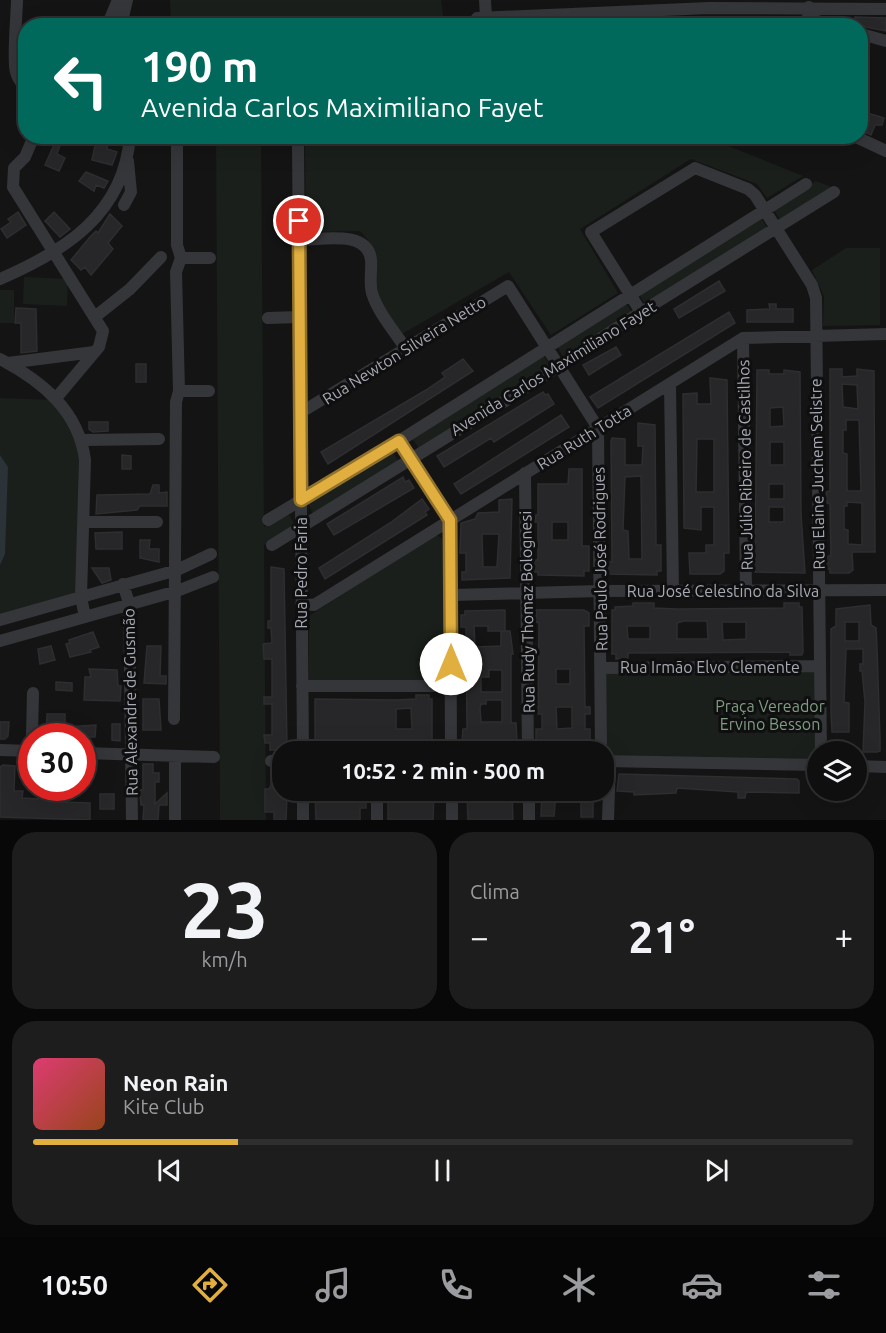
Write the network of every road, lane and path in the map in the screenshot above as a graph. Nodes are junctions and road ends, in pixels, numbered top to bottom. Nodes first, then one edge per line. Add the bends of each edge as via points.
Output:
1 (17, 0) edge
2 (118, 0) edge
3 (127, 0) edge
4 (485, 0) edge
5 (808, 7) junction
6 (886, 9) edge
7 (111, 18) edge
8 (124, 18) edge
9 (808, 18) edge
10 (868, 36) edge
11 (886, 41) edge
12 (16, 52) junction
13 (18, 56) edge
14 (18, 76) edge
15 (868, 143) edge
16 (31, 144) edge
17 (38, 144) edge
18 (129, 144) edge
19 (177, 144) edge
20 (298, 144) edge
21 (886, 151) edge
22 (128, 161) junction
23 (12, 177) junction
24 (806, 184) dead end
25 (834, 192) dead end
26 (124, 205) dead end
27 (765, 210) junction
28 (777, 228) junction
29 (299, 240) junction
30 (56, 253) junction
31 (161, 256) dead end
32 (181, 258) junction
33 (210, 258) dead end
34 (0, 279) edge
35 (629, 294) junction
36 (641, 312) junction
37 (96, 316) junction
38 (299, 317) junction
39 (268, 318) dead end
40 (886, 334) edge
41 (816, 336) junction
42 (743, 338) junction
43 (547, 346) junction
44 (406, 349) junction
45 (94, 352) junction
46 (4, 361) edge
47 (559, 365) junction
48 (670, 384) junction
49 (209, 390) dead end
50 (179, 391) junction
51 (57, 397) junction
52 (300, 414) junction
53 (598, 428) junction
54 (159, 439) dead end
55 (82, 440) junction
56 (399, 441) junction
57 (410, 459) junction
58 (525, 473) junction
59 (301, 500) junction
60 (268, 520) dead end
61 (450, 520) junction
62 (84, 522) junction
63 (157, 522) dead end
64 (301, 527) junction
65 (272, 545) dead end
66 (210, 554) dead end
67 (177, 570) junction
68 (213, 577) dead end
69 (123, 584) junction
70 (886, 590) edge
71 (177, 591) junction
72 (600, 591) junction
73 (673, 591) junction
74 (746, 591) junction
75 (818, 591) junction
76 (527, 593) junction
77 (451, 595) junction
78 (81, 597) junction
79 (129, 603) junction
80 (301, 604) junction
81 (85, 617) junction
82 (0, 620) edge
83 (0, 641) edge
84 (819, 666) junction
85 (601, 668) junction
86 (302, 686) junction
87 (451, 686) junction
88 (33, 693) dead end
89 (174, 718) dead end
90 (32, 723) edge
91 (303, 741) edge
92 (451, 741) edge
93 (528, 741) edge
94 (604, 741) edge
95 (820, 741) edge
96 (0, 750) edge
97 (18, 751) edge
98 (96, 753) edge
99 (132, 754) junction
100 (175, 756) junction
101 (214, 757) dead end
102 (614, 758) edge
103 (807, 765) edge
104 (867, 766) edge
105 (886, 767) edge
106 (303, 801) edge
107 (376, 801) edge
108 (452, 801) edge
109 (529, 801) edge
110 (607, 801) edge
111 (132, 820) edge
112 (175, 820) edge
113 (303, 820) edge
114 (377, 820) edge
115 (452, 820) edge
116 (529, 820) edge
117 (608, 820) edge

1 - 12 street
2 - 7 street
3 - 8 street
4 - 5 street via 482,18
5 - 6 street
5 - 9 street
10 - 11 street
12 - 13 street
12 - 14 street
15 - 21 street
16 - 23 street
17 - 23 street via 30,163
18 - 22 street
19 - 32 street via 177,244
20 - 29 street, Rua Pedro Faria
22 - 26 street via 131,192
22 - 30 street via 95,221
23 - 30 street via 13,187
24 - 27 street, Avenida Carlos Maximiliano Fayet
25 - 28 street, Avenida Carlos Maximiliano Fayet
27 - 28 street, Rua Elaine Juchem Selistre
27 - 35 street, Avenida Carlos Maximiliano Fayet
27 - 35 street, Rua Elaine Juchem Selistre via 748,189 695,168 591,232
28 - 36 street, Avenida Carlos Maximiliano Fayet
28 - 41 street, Rua Elaine Juchem Selistre via 812,285
29 - 38 street, Rua Pedro Faria
29 - 44 street via 353,240 366,247 371,259 371,290
30 - 34 street
30 - 37 street
31 - 37 street via 130,289
32 - 33 street
32 - 50 street via 176,272
35 - 36 street
35 - 43 street, Avenida Carlos Maximiliano Fayet
36 - 47 street, Avenida Carlos Maximiliano Fayet
37 - 45 street via 103,331 102,341
38 - 39 street
38 - 52 street, Rua Pedro Faria
40 - 41 street
41 - 42 street
41 - 75 street, Rua Elaine Juchem Selistre
42 - 48 street, Rua Ruth Totta
42 - 74 street, Rua Júlio Ribeiro de Castilhos
43 - 44 street, Rua Newton Silveira Netto via 508,286
43 - 47 street
43 - 56 street, Avenida Carlos Maximiliano Fayet
44 - 52 street, Rua Newton Silveira Netto
45 - 46 street
45 - 51 street
46 - 51 street
47 - 53 street
47 - 57 street, Avenida Carlos Maximiliano Fayet
48 - 53 street, Rua Ruth Totta
48 - 73 street
49 - 50 street
50 - 67 street
51 - 55 street
52 - 59 street, Rua Pedro Faria
53 - 58 street, Rua Ruth Totta
53 - 72 street, Rua Paulo José Rodrigues
54 - 55 street
55 - 62 street
56 - 57 street
56 - 59 street, Avenida Carlos Maximiliano Fayet
57 - 61 street
57 - 64 street, Avenida Carlos Maximiliano Fayet
58 - 61 street, Rua Ruth Totta
58 - 76 street, Rua Rudy Thomaz Bolognesi
59 - 60 street, Avenida Carlos Maximiliano Fayet
59 - 64 street, Rua Pedro Faria
61 - 77 street
61 - 80 street, Rua Ruth Totta via 314,605
62 - 63 street
62 - 78 street
64 - 65 street, Avenida Carlos Maximiliano Fayet
64 - 80 street, Rua Pedro Faria
66 - 67 street
67 - 69 street
67 - 71 street
68 - 71 street
69 - 78 street
69 - 79 street, Rua Alexandre de Gusmão
70 - 75 street, Rua José Celestino da Silva
71 - 79 street
71 - 89 street
72 - 73 street, Rua José Celestino da Silva
72 - 76 street, Rua José Celestino da Silva
72 - 85 street, Rua Paulo José Rodrigues
73 - 74 street, Rua José Celestino da Silva
74 - 75 street, Rua José Celestino da Silva
75 - 84 street, Rua Elaine Juchem Selistre
76 - 77 street, Rua José Celestino da Silva
76 - 93 street, Rua Rudy Thomaz Bolognesi
77 - 87 street
78 - 81 street
78 - 82 street
79 - 81 street
79 - 99 street, Rua Alexandre de Gusmão
80 - 86 street, Rua Pedro Faria
81 - 83 street
84 - 85 street, Rua Irmão Elvo Clemente
84 - 95 street, Rua Elaine Juchem Selistre
85 - 94 street, Rua Paulo José Rodrigues
86 - 87 street
86 - 91 street, Rua Pedro Faria
87 - 92 street
88 - 90 street
96 - 97 street
98 - 99 street
99 - 100 street
99 - 111 street, Rua Alexandre de Gusmão
100 - 101 street
100 - 112 street
102 - 103 street
104 - 105 street
106 - 113 street
107 - 114 street
108 - 115 street
109 - 116 street
110 - 117 street, Rua Paulo José Rodrigues

